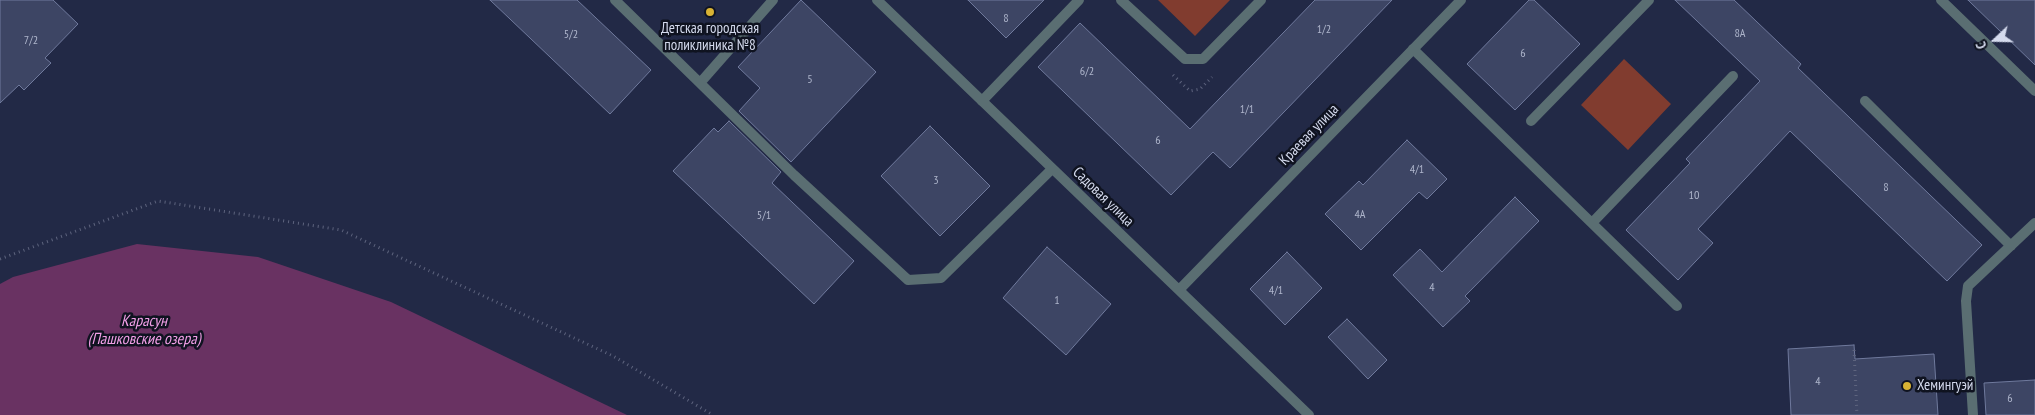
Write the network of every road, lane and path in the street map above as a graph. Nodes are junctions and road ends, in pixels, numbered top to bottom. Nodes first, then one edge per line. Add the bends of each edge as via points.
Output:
1 (615, 0) edge
2 (773, 0) edge
3 (877, 0) edge
4 (1079, 0) edge
5 (1121, 0) edge
6 (1261, 0) edge
7 (1461, 0) edge
8 (1649, 0) edge
9 (1941, 0) edge
10 (1413, 49) junction
11 (1733, 76) dead end
12 (700, 83) junction
13 (2035, 91) edge
14 (982, 101) junction
15 (1865, 101) dead end
16 (1531, 121) dead end
17 (1052, 169) junction
18 (1592, 223) junction
19 (2035, 223) edge
20 (2011, 246) junction
21 (0, 258) edge
22 (1179, 290) junction
23 (1677, 306) dead end
24 (1854, 350) dead end
25 (713, 415) edge
26 (1309, 415) edge
27 (1857, 415) edge
28 (1973, 415) edge

1 - 12 street
2 - 12 street
3 - 14 street, Садовая улица
4 - 14 street
5 - 6 street via 1185,59 1203,59
7 - 10 street, Краевая улица
8 - 16 street
9 - 13 street
10 - 18 street
10 - 22 street, Краевая улица
11 - 18 street
12 - 17 street via 908,280 941,278
14 - 17 street, Садовая улица
15 - 20 street
17 - 22 street, Садовая улица
18 - 23 street
19 - 20 street
20 - 28 street via 1968,286 1966,301
21 - 25 path via 158,201 341,230 613,356
22 - 26 street, Садовая улица
24 - 27 path

